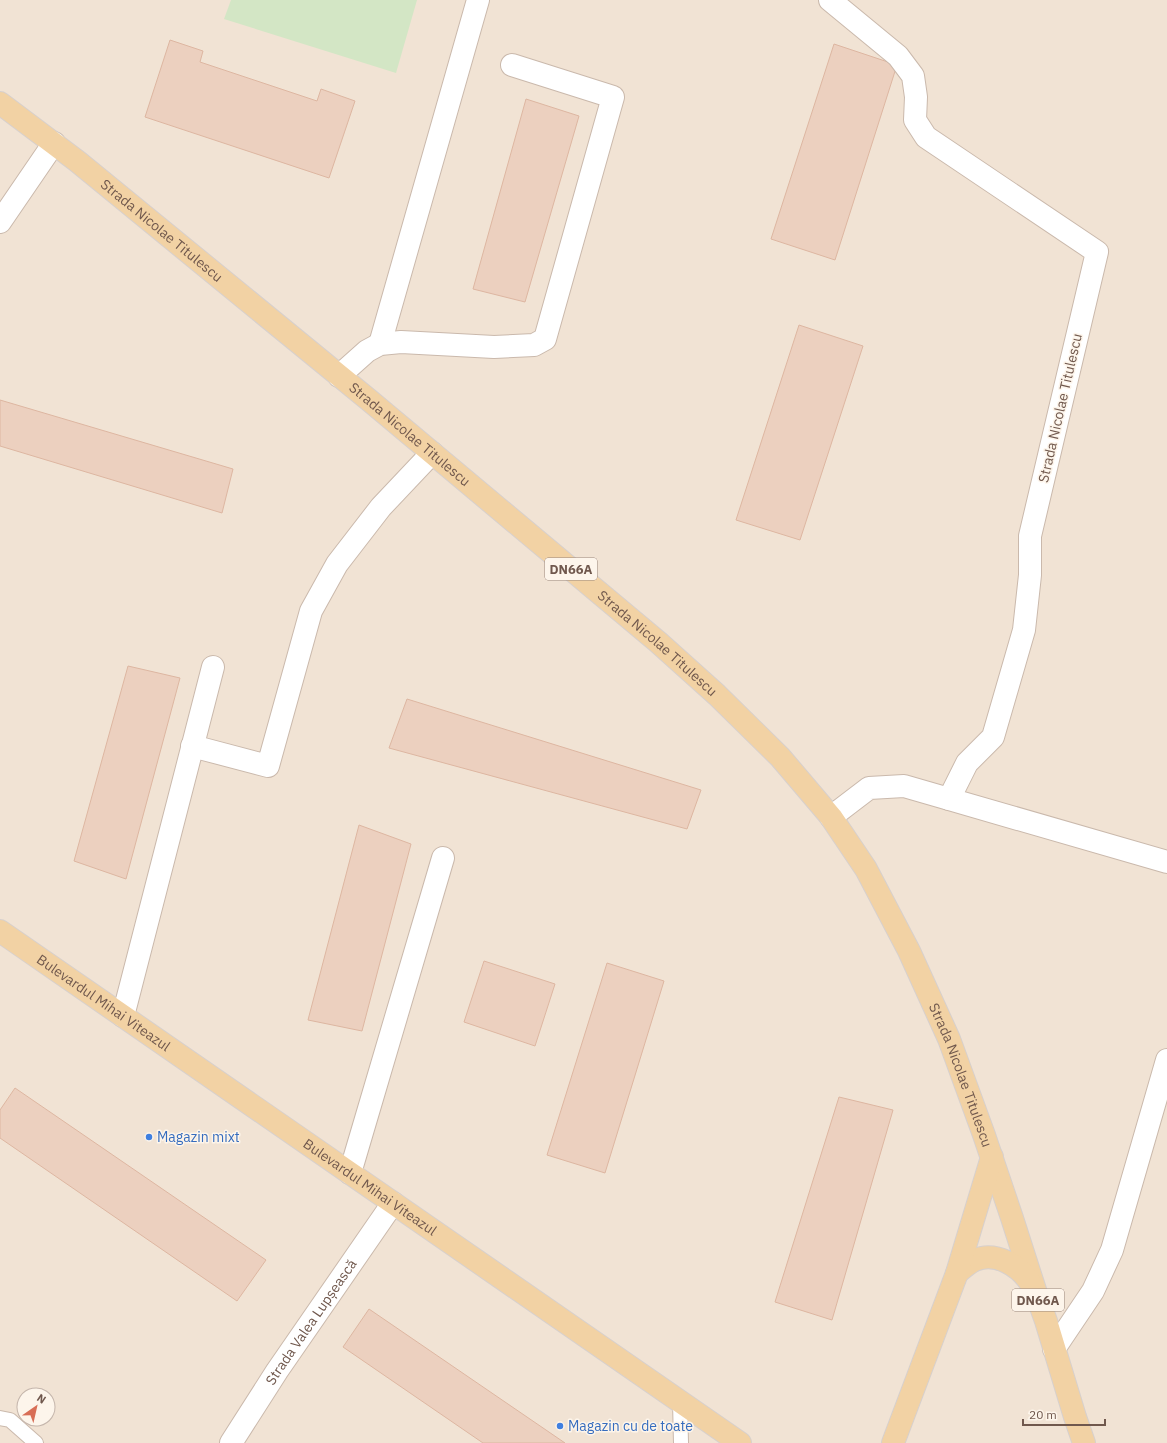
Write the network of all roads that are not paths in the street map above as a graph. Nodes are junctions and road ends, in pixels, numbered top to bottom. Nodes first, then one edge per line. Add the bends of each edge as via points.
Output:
1 (478, 0) edge
2 (830, 0) edge
3 (512, 64) dead end
4 (0, 103) edge
5 (54, 143) junction
6 (0, 222) edge
7 (380, 344) junction
8 (340, 376) junction
9 (432, 453) junction
10 (213, 667) dead end
11 (192, 746) junction
12 (949, 799) junction
13 (831, 817) junction
14 (443, 858) dead end
15 (1167, 862) edge
16 (0, 930) edge
17 (123, 1016) junction
18 (1167, 1060) edge
19 (992, 1157) junction
20 (350, 1173) junction
21 (393, 1203) junction
22 (956, 1274) junction
23 (1036, 1293) junction
24 (1054, 1349) junction
25 (680, 1402) junction
26 (0, 1418) edge
27 (36, 1443) edge
28 (231, 1443) edge
29 (681, 1443) edge
30 (740, 1443) edge
31 (894, 1443) edge
32 (1084, 1443) edge

1 - 7 street
2 - 12 street, Strada Nicolae Titulescu via 898,56 913,76 916,97 915,120 926,136 1097,252 1030,536 1030,575 1024,630 993,737 967,763
3 - 7 street, Strada Nicolae Titulescu via 613,97 545,339 534,345 494,347 401,342
4 - 5 main road, Strada Nicolae Titulescu / DN66A
5 - 6 street
5 - 8 main road, Strada Nicolae Titulescu / DN66A
7 - 8 street, Strada Nicolae Titulescu via 367,351
8 - 9 main road, Strada Nicolae Titulescu / DN66A
9 - 11 street via 381,507 337,564 311,611 268,766
9 - 13 main road, Strada Nicolae Titulescu / DN66A via 658,642 780,757
10 - 11 street
11 - 17 street
12 - 13 street via 904,786 869,788
12 - 15 street
13 - 19 main road, Strada Nicolae Titulescu / DN66A via 866,869 909,951 949,1039
14 - 20 street
16 - 17 main road, Bulevardul Mihai Viteazul
17 - 20 main road, Bulevardul Mihai Viteazul
18 - 24 street via 1112,1250 1093,1291
19 - 22 main road
19 - 23 main road, Strada Nicolae Titulescu / DN66A
20 - 21 main road, Bulevardul Mihai Viteazul
21 - 25 main road, Bulevardul Mihai Viteazul
21 - 28 street, Strada Valea Lupșească via 277,1371
22 - 23 main road via 975,1260 992,1257 1010,1264 1026,1276
22 - 31 main road
23 - 24 main road, Strada Nicolae Titulescu / DN66A
24 - 32 main road, Strada Nicolae Titulescu / DN66A
25 - 29 lane
25 - 30 main road, Bulevardul Mihai Viteazul
26 - 27 lane via 10,1420

